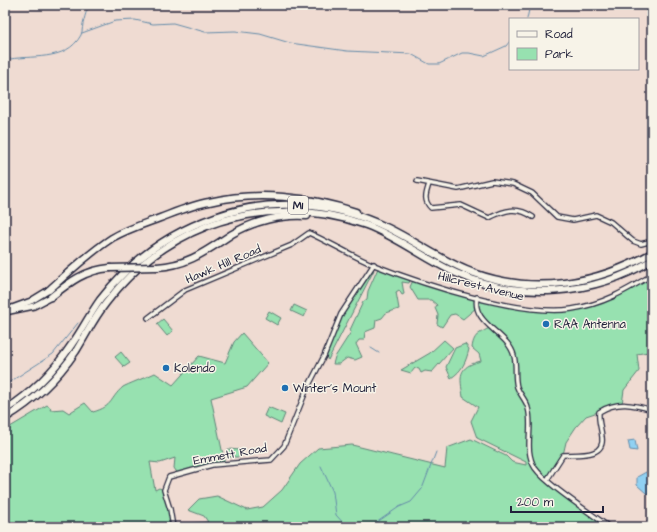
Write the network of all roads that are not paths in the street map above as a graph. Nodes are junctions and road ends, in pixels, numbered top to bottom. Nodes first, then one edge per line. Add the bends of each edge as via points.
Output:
1 (417, 181) dead end
2 (429, 184) junction
3 (534, 217) dead end
4 (352, 221) junction
5 (309, 233) joint
6 (652, 241) edge
7 (652, 253) edge
8 (445, 260) junction
9 (652, 260) edge
10 (374, 264) junction
11 (652, 275) edge
12 (49, 290) joint
13 (51, 297) joint
14 (477, 297) junction
15 (5, 311) edge
16 (148, 318) dead end
17 (5, 410) edge
18 (652, 410) edge
19 (5, 418) edge
20 (547, 480) junction
21 (173, 527) edge
22 (609, 527) edge

1 - 2 street
2 - 3 street via 424,197 432,208 461,205 489,218 509,209
2 - 6 street via 458,189 492,181 512,184 532,193 557,217 573,220 596,215 611,222 633,241 641,244
4 - 9 highway, M1 via 387,234 456,274 487,284 520,290 553,291 586,287 627,273
4 - 13 highway, M1, bridge via 304,216 280,217 248,226 207,252 185,262 157,267 95,270 78,277
4 - 19 highway, M1 via 304,212 254,214 207,226 177,240 150,258 125,280 104,305 56,378 32,400
5 - 10 street, Hillcrest Avenue
5 - 16 street, Hawk Hill Road via 292,245 185,290
7 - 8 highway, M1 via 601,276 541,285 491,278
8 - 12 highway via 398,230 344,208 290,197 232,198 200,204 126,231 84,259
8 - 17 highway, M1 via 387,227 324,208 277,206 217,216 172,236 132,264 99,301 54,369 30,392
10 - 14 street, Hillcrest Avenue
10 - 21 street, Emmett Road via 341,314 284,446 271,460 212,465 169,477 164,490
11 - 14 street, Hillcrest Avenue via 612,299 568,310 537,309
12 - 15 main road via 31,302
13 - 15 main road via 34,306
14 - 20 street via 475,305 479,314 513,352 517,386 528,407 530,418 528,444 531,459 539,473
18 - 20 street via 622,404 609,406 599,412 602,445 599,450 591,454 563,455
20 - 22 street

